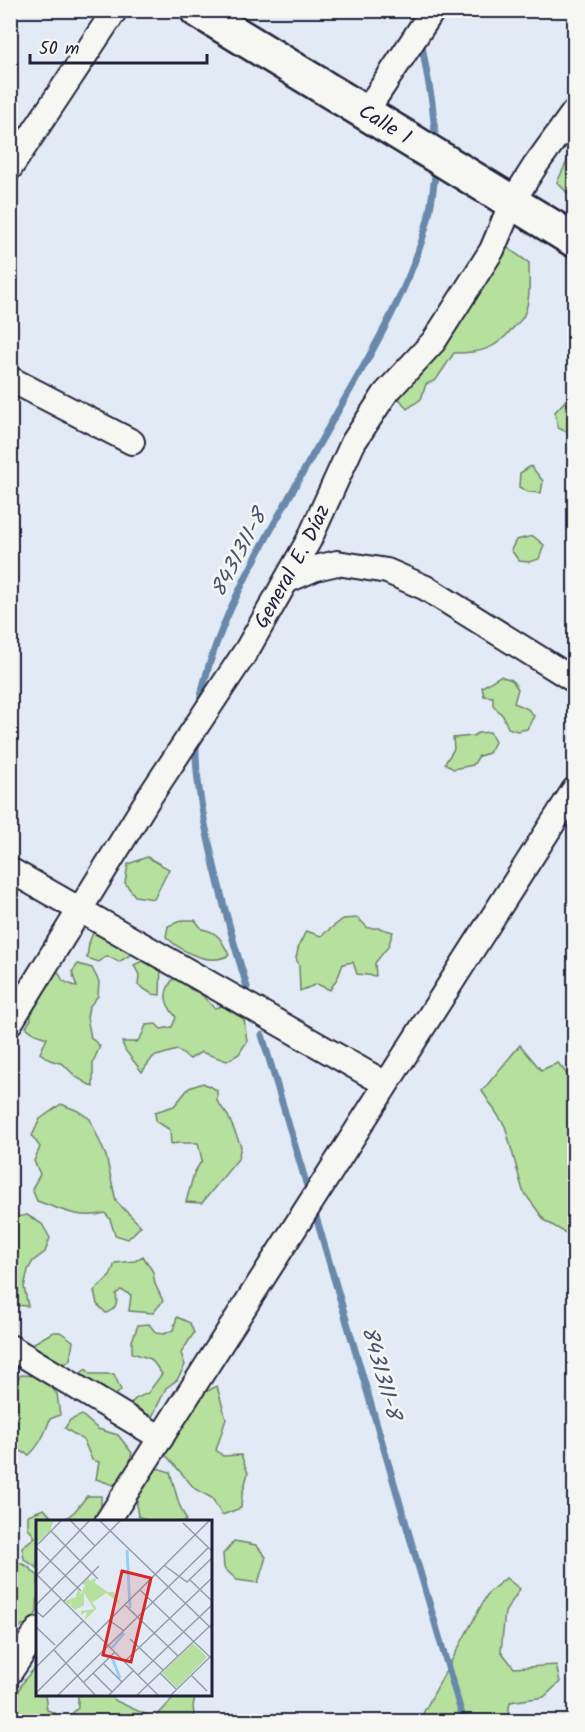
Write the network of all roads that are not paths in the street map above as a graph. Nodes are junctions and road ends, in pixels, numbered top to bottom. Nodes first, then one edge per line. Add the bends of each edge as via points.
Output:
1 (115, 10) edge
2 (197, 10) edge
3 (433, 10) edge
4 (574, 112) edge
5 (365, 113) junction
6 (10, 168) edge
7 (512, 202) junction
8 (574, 240) edge
9 (10, 379) edge
10 (132, 442) dead end
11 (286, 580) junction
12 (574, 680) edge
13 (574, 790) edge
14 (10, 870) edge
15 (80, 909) junction
16 (10, 1023) edge
17 (386, 1084) junction
18 (10, 1347) edge
19 (160, 1438) junction
20 (108, 1520) edge
21 (36, 1633) edge
22 (10, 1672) edge

1 - 6 street
2 - 5 street, Calle 1
3 - 5 street
4 - 7 street, General E. Díaz
5 - 7 street, Calle 1
7 - 8 street, Calle 1
7 - 11 street, General E. Díaz via 492,250 434,341 385,394 353,443 309,540
9 - 10 street
11 - 12 street via 337,563 387,571 426,588
11 - 15 street, General E. Díaz via 248,648
13 - 17 street
14 - 15 street
15 - 16 street, General E. Díaz
15 - 17 street
17 - 19 street
18 - 19 street
19 - 20 street
21 - 22 street

